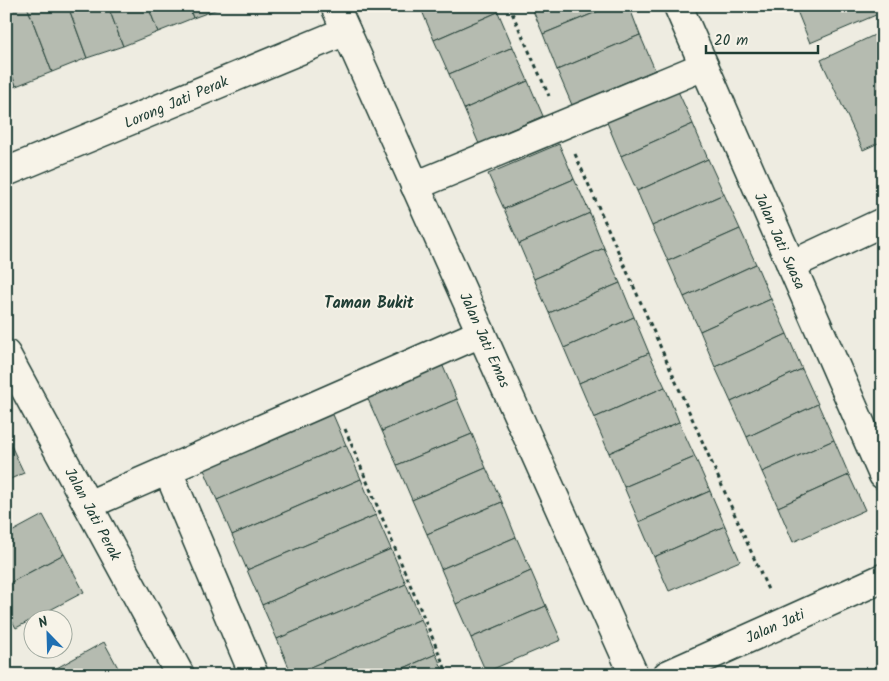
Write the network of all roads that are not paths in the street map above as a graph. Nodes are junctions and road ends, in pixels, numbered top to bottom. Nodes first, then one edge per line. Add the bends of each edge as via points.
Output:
1 (335, 6) edge
2 (678, 6) edge
3 (346, 32) junction
4 (704, 66) junction
5 (6, 172) edge
6 (415, 186) junction
7 (883, 222) edge
8 (791, 265) junction
9 (481, 333) junction
10 (6, 354) edge
11 (168, 470) junction
12 (883, 475) edge
13 (88, 505) junction
14 (883, 578) edge
15 (180, 675) edge
16 (254, 675) edge
17 (634, 675) edge
18 (667, 675) edge

1 - 3 street, Jalan Jati Emas
2 - 4 street, Jalan Jati Suasa
3 - 5 street, Lorong Jati Perak
3 - 6 street, Jalan Jati Emas
4 - 6 street
4 - 8 street, Jalan Jati Suasa
6 - 9 street, Jalan Jati Emas
7 - 8 street
8 - 12 street, Jalan Jati Suasa
9 - 11 street
9 - 17 street, Jalan Jati Emas
10 - 13 street, Jalan Jati Perak
11 - 13 street
11 - 16 street
13 - 15 street, Jalan Jati Perak
14 - 18 street, Jalan Jati

